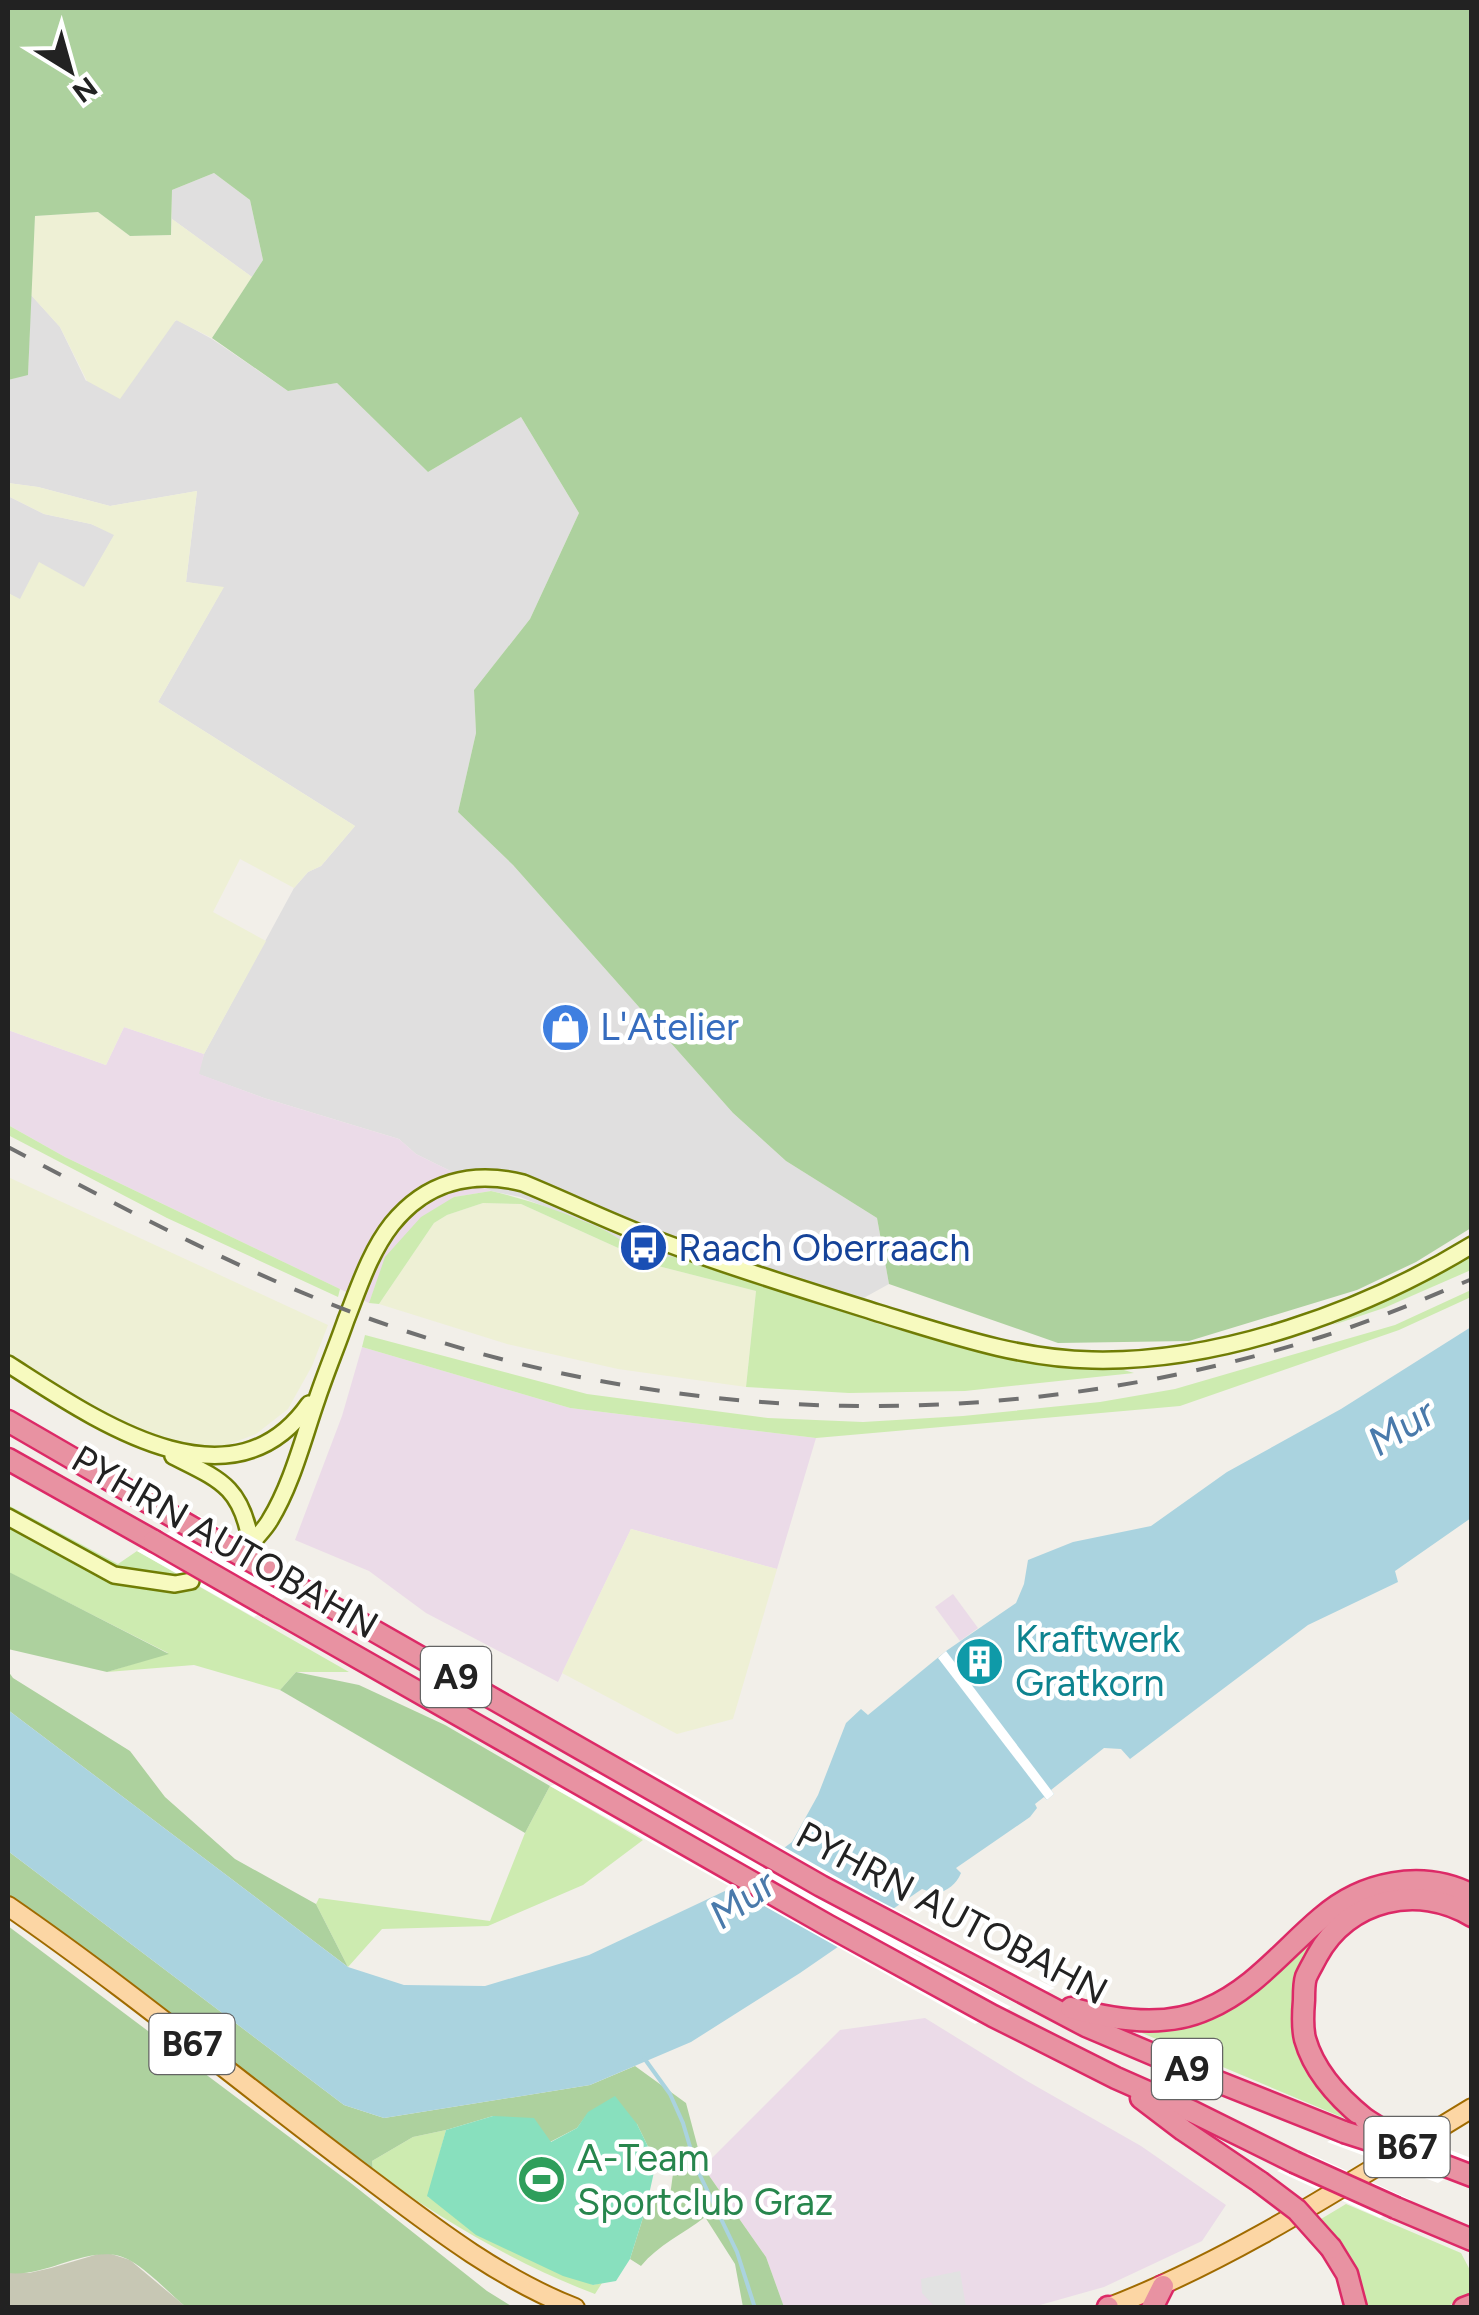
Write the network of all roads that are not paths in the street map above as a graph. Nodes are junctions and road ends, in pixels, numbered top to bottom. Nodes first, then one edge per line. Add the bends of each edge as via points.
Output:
1 (1472, 1245) edge
2 (8, 1364) edge
3 (320, 1389) junction
4 (8, 1421) edge
5 (152, 1444) junction
6 (8, 1458) edge
7 (8, 1517) edge
8 (191, 1581) dead end
9 (1472, 1894) edge
10 (8, 1906) edge
11 (1472, 1916) edge
12 (1034, 1997) junction
13 (1116, 2078) junction
14 (1472, 2108) edge
15 (1425, 2158) junction
16 (1464, 2174) edge
17 (1472, 2240) edge
18 (1163, 2286) junction
19 (1472, 2305) edge
20 (1108, 2307) edge
21 (575, 2308) edge
22 (1152, 2308) edge
23 (1356, 2308) edge
24 (1464, 2308) edge

1 - 3 main road via 1362,1302 1274,1332 1162,1358 1090,1360 972,1342 652,1238 523,1183 472,1178 428,1193 382,1238
2 - 5 main road
3 - 5 main road via 290,1427 244,1452 208,1456
3 - 5 main road via 288,1480 251,1544 242,1508 224,1484
4 - 12 highway, PYHRN AUTOBAHN / A9, bridge via 820,1886
6 - 13 highway, PYHRN AUTOBAHN / A9, bridge via 570,1780
7 - 8 main road via 114,1575
9 - 12 highway via 1425,1881 1362,1892 1322,1917 1244,1989 1178,2018 1091,2014
10 - 21 main road, B67 via 440,2230 506,2274
11 - 15 highway, bridge via 1424,1899 1372,1906 1340,1926 1306,1977 1306,2039 1321,2071 1343,2102
12 - 15 highway, PYHRN AUTOBAHN / A9, bridge via 1216,2082
13 - 17 highway, PYHRN AUTOBAHN / A9, bridge
13 - 23 highway, bridge via 1297,2210 1347,2274
14 - 18 main road, B67 via 1259,2237
15 - 16 highway, PYHRN AUTOBAHN / A9
18 - 20 main road, B67
18 - 22 highway
19 - 24 highway

